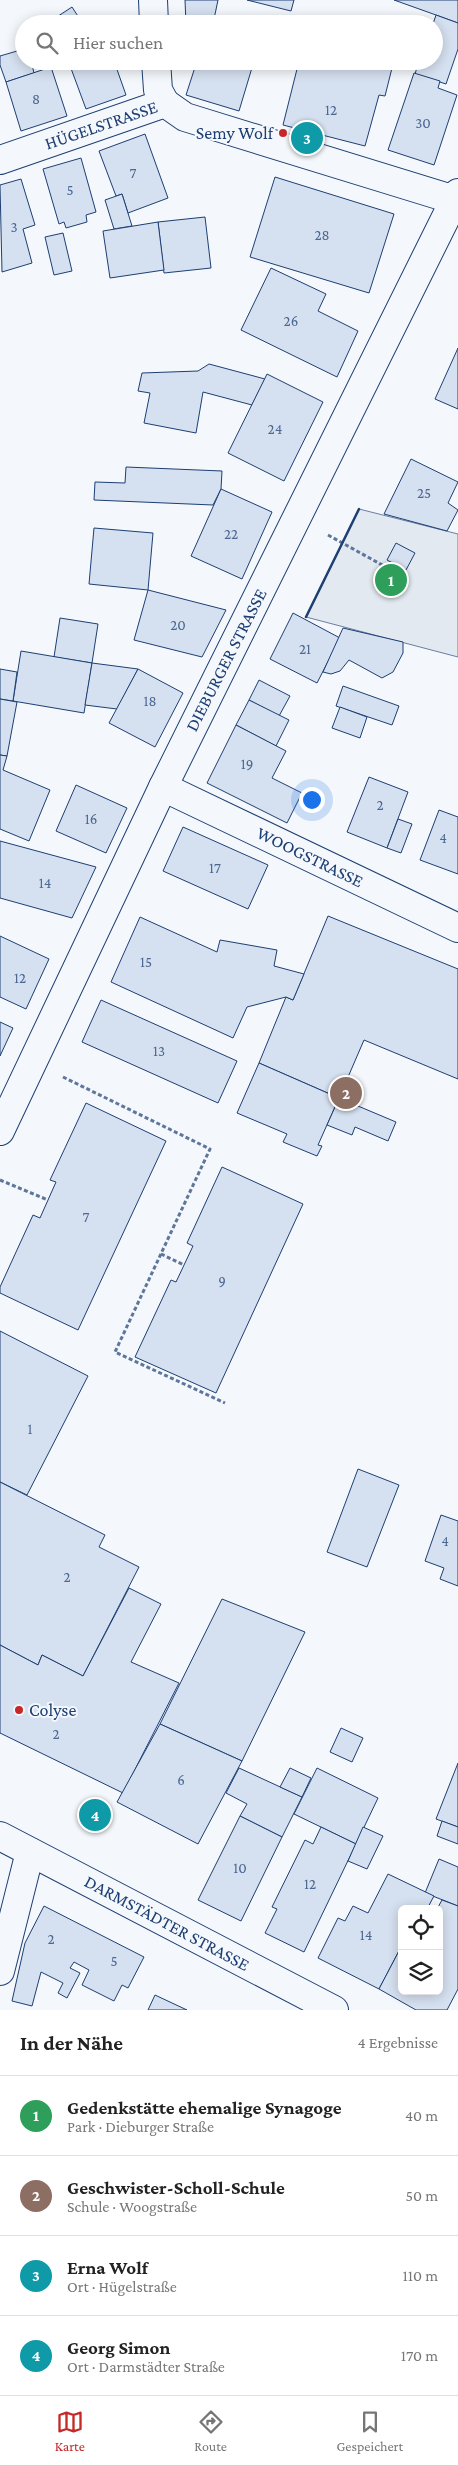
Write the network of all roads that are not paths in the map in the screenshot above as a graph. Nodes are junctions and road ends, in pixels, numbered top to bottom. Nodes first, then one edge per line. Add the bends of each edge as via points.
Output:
1 (153, 0) edge
2 (154, 15) edge
3 (157, 70) edge
4 (164, 103) junction
5 (0, 160) edge
6 (457, 198) edge
7 (163, 787) junction
8 (458, 928) edge
9 (0, 1131) edge
10 (0, 1836) edge
11 (30, 1852) junction
12 (0, 1971) edge
13 (334, 2010) edge

1 - 2 street
3 - 4 street via 158,90
4 - 5 street, HÜGELSTRASSE
4 - 6 street, HÜGELSTRASSE via 185,117
6 - 7 street, DIEBURGER STRASSE
7 - 8 street, WOOGSTRASSE
7 - 9 street, DIEBURGER STRASSE
10 - 11 street, DARMSTÄDTER STRASSE
11 - 12 street
11 - 13 street, DARMSTÄDTER STRASSE

